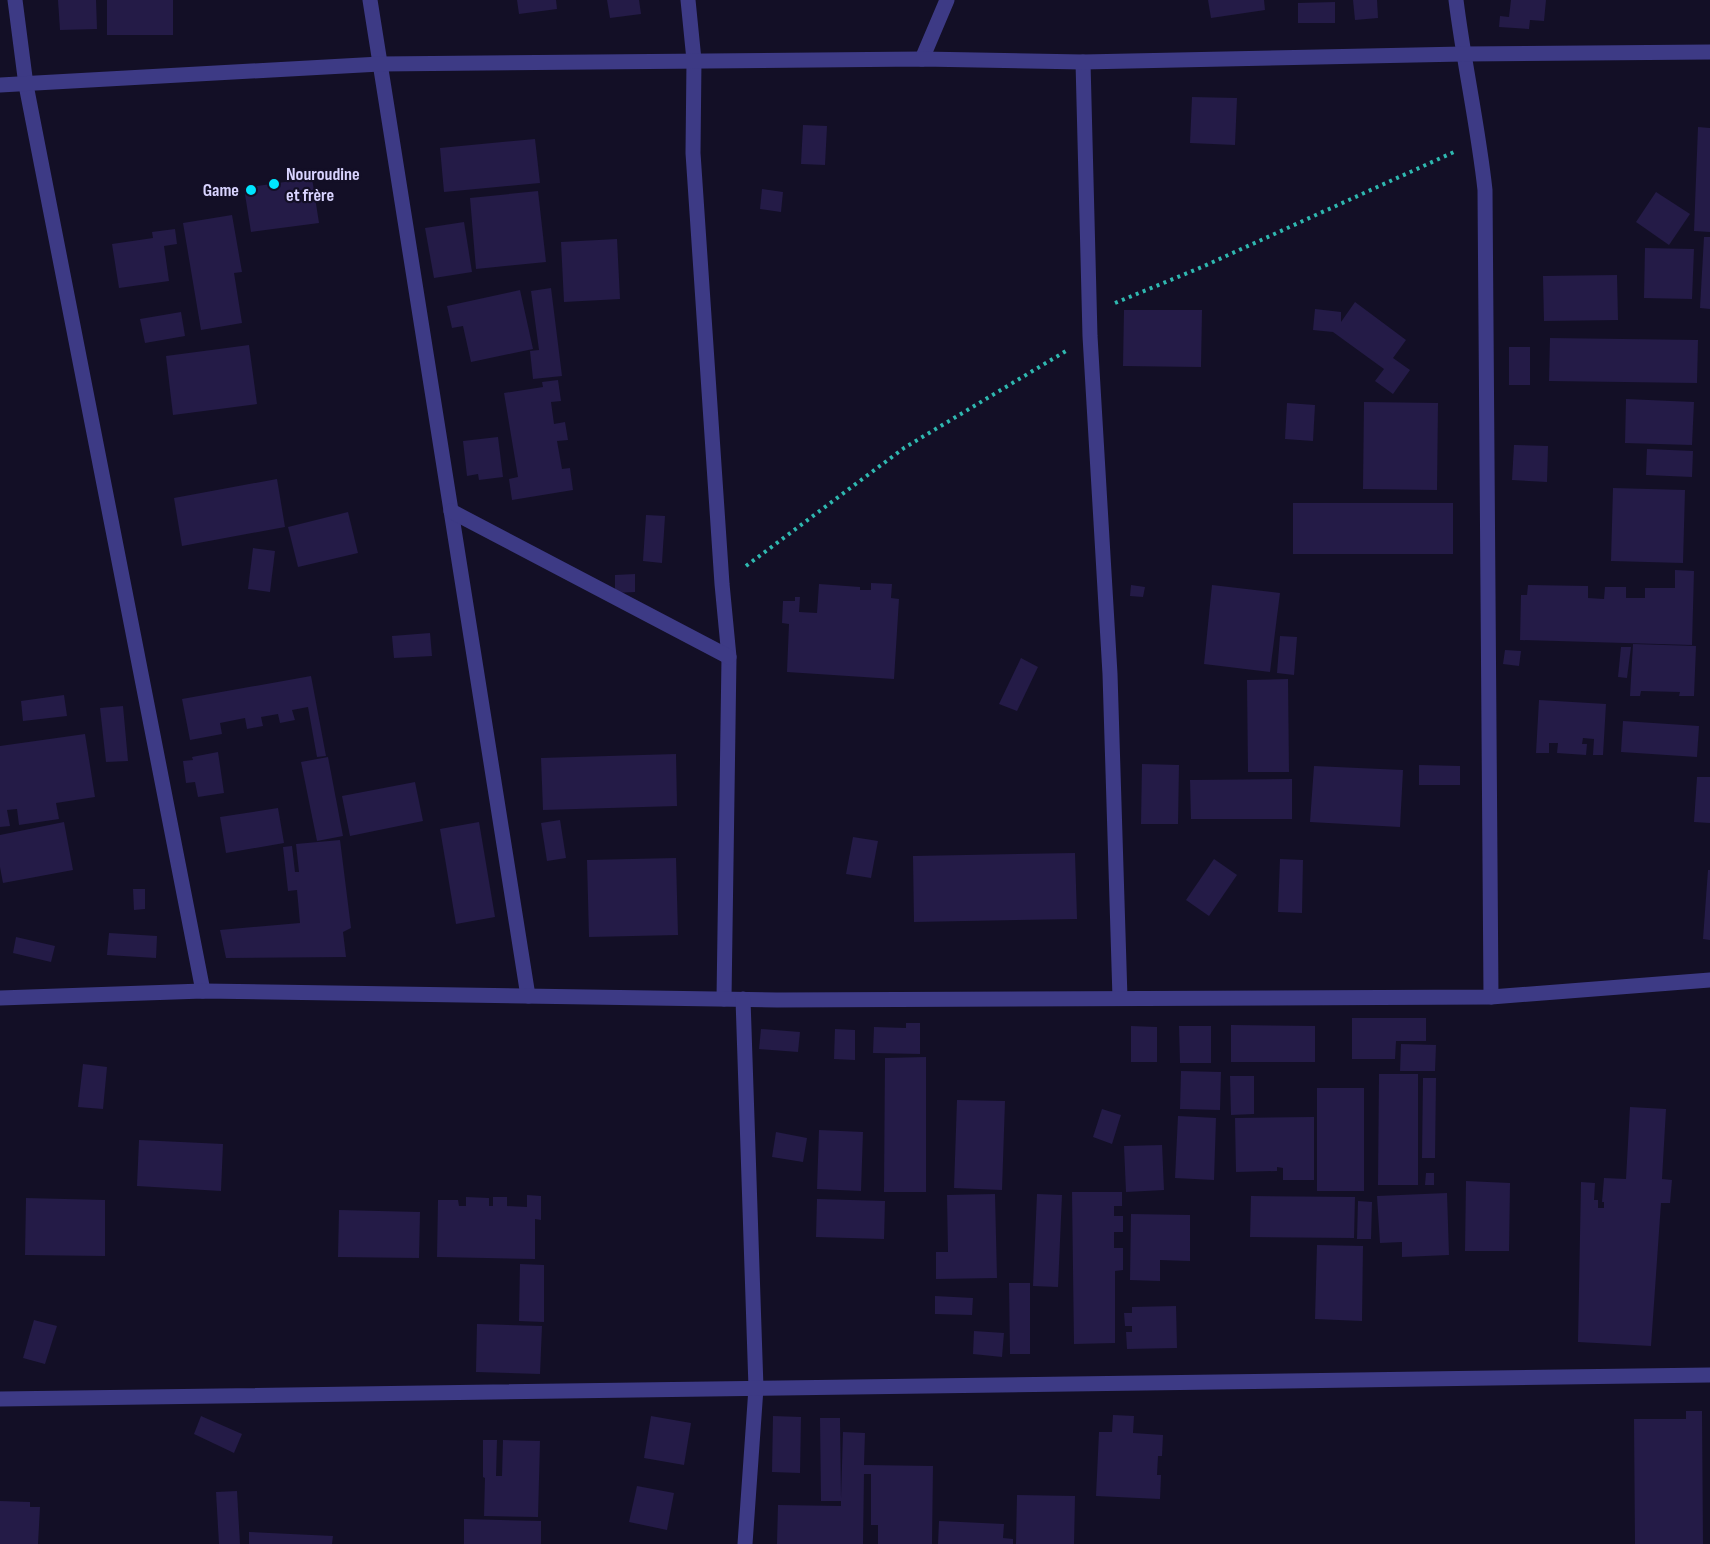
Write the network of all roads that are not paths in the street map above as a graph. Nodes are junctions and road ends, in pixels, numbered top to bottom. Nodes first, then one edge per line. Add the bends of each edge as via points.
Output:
1 (15, 0) edge
2 (370, 0) edge
3 (688, 0) edge
4 (947, 0) edge
5 (1456, 0) edge
6 (1710, 52) edge
7 (1463, 54) junction
8 (922, 59) junction
9 (694, 60) junction
10 (1083, 63) junction
11 (380, 64) junction
12 (0, 85) edge
13 (26, 85) junction
14 (451, 511) junction
15 (729, 657) junction
16 (1710, 980) edge
17 (203, 991) junction
18 (528, 996) junction
19 (1491, 997) junction
20 (0, 998) edge
21 (1120, 998) junction
22 (724, 999) junction
23 (743, 999) junction
24 (1710, 1375) edge
25 (756, 1388) junction
26 (0, 1399) edge
27 (745, 1544) edge

1 - 13 street
2 - 11 street
3 - 9 street
4 - 8 street
5 - 7 street
6 - 7 street
7 - 10 street
7 - 19 street via 1480,140 1485,190
8 - 9 street
8 - 10 street
9 - 11 street
9 - 15 street via 694,163
10 - 21 street via 1090,336 1110,674
11 - 13 street
11 - 14 street
12 - 13 street
13 - 17 street
14 - 15 street
14 - 18 street
15 - 22 street
16 - 19 street
17 - 18 street
17 - 20 street
18 - 22 street
19 - 21 street
21 - 23 street
22 - 23 street
23 - 25 street
24 - 25 street
25 - 26 street
25 - 27 street

